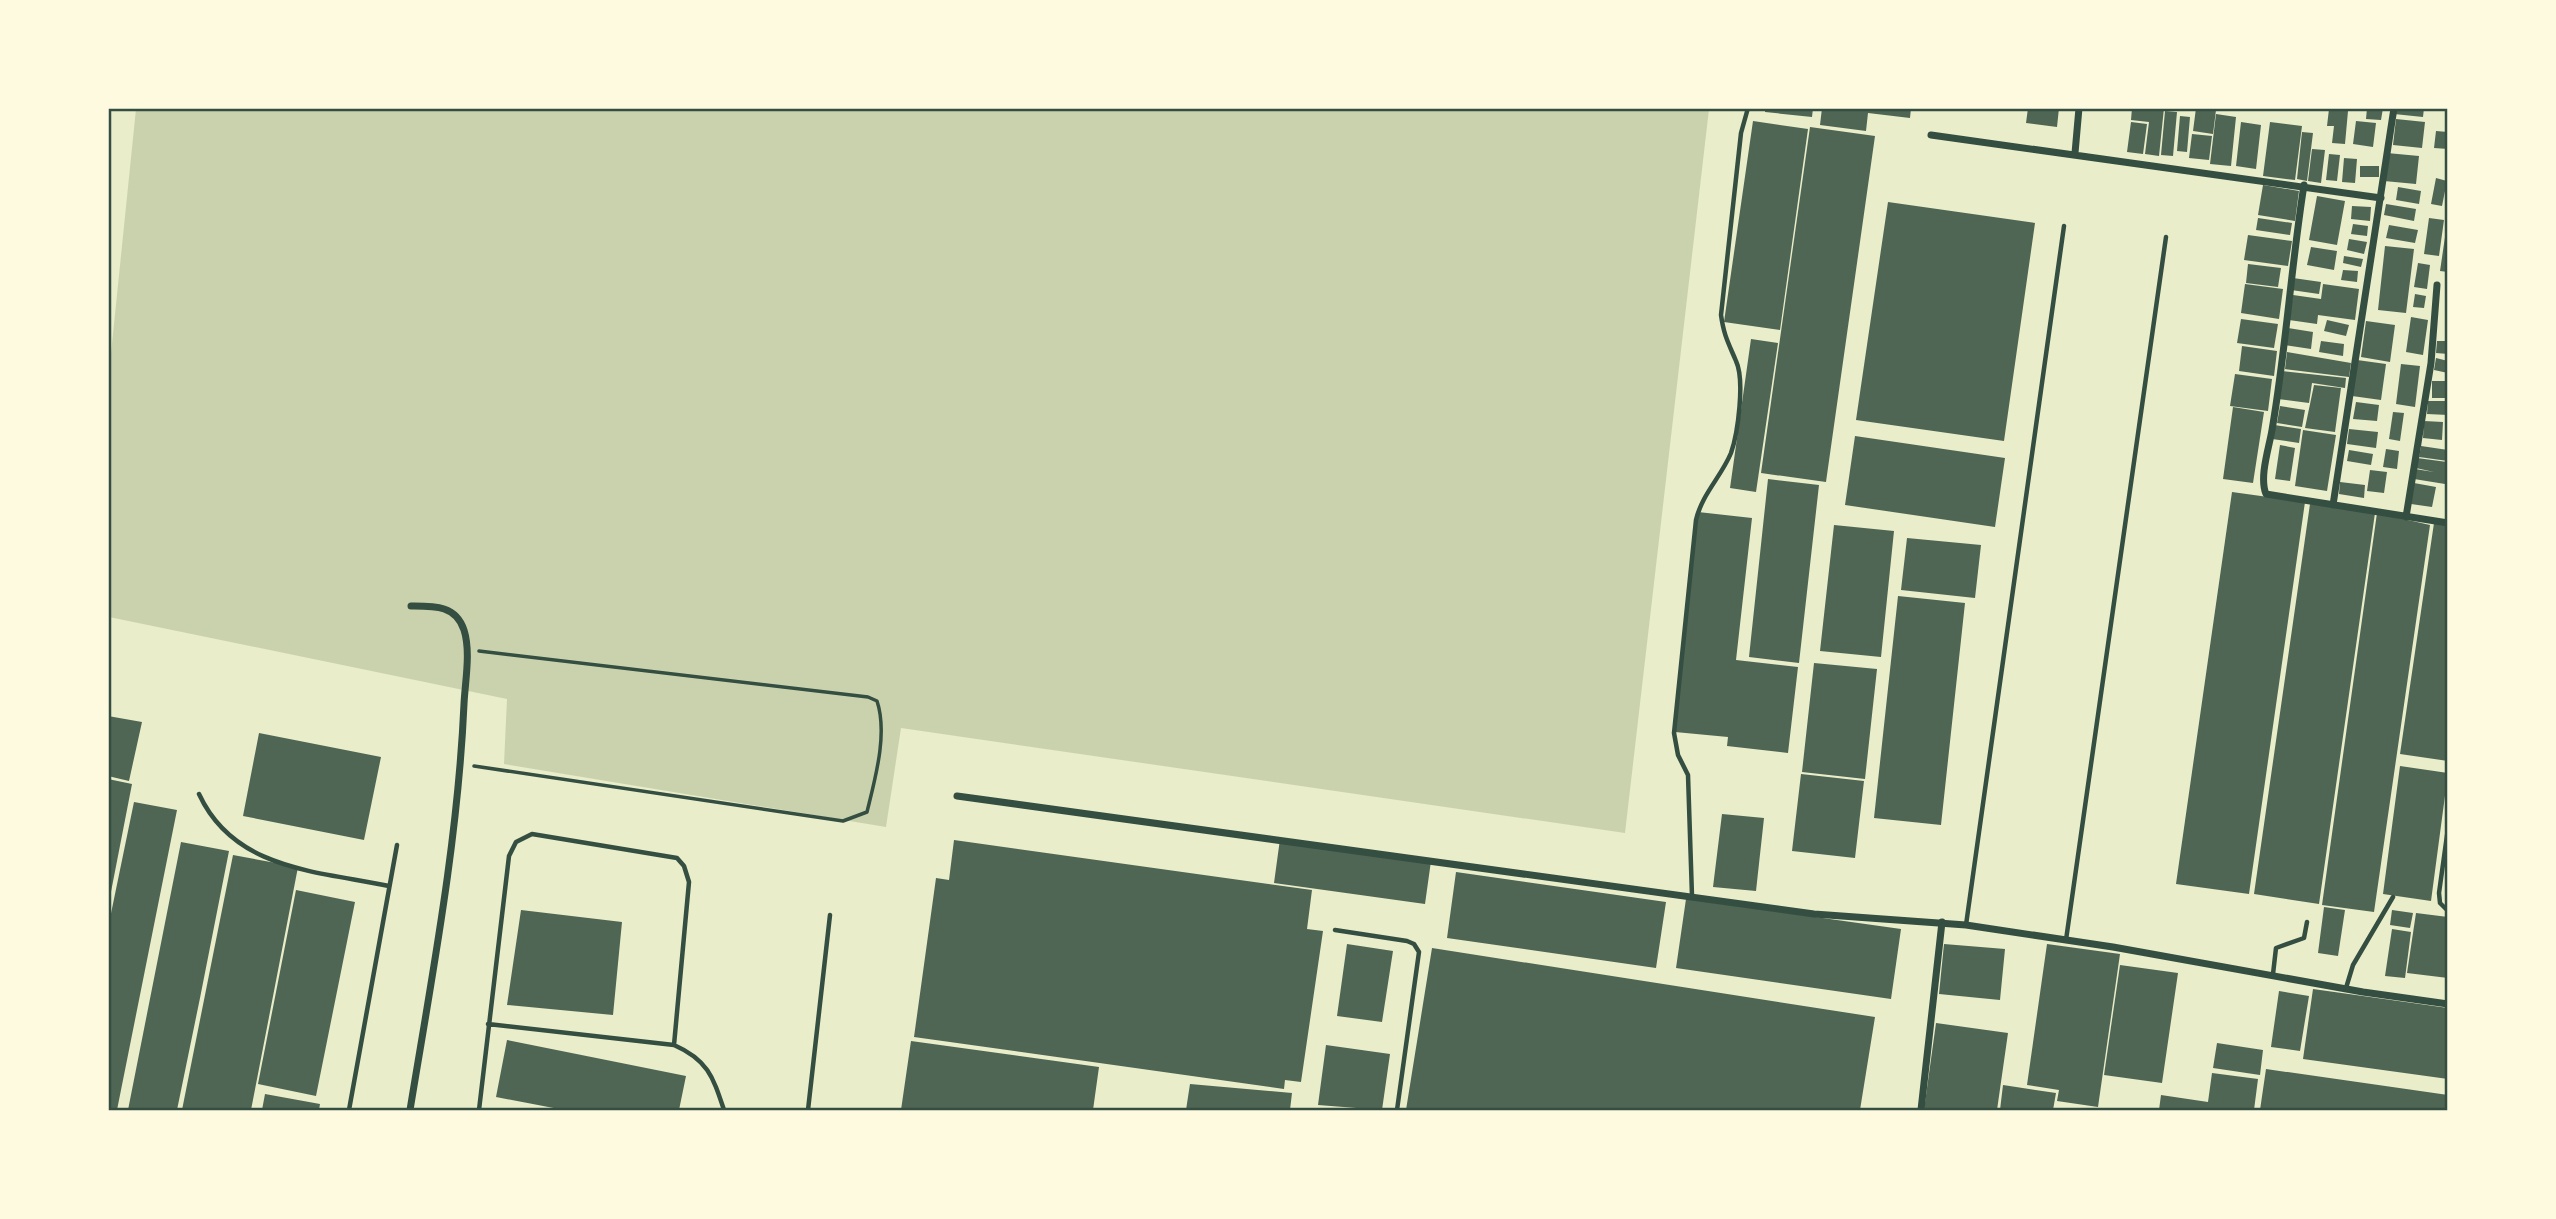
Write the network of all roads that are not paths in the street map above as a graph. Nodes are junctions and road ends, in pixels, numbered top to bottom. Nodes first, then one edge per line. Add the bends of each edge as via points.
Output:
1 (1748, 108) edge
2 (2080, 108) edge
3 (2394, 108) edge
4 (1931, 135) dead end
5 (2075, 153) junction
6 (2304, 185) junction
7 (2381, 198) junction
8 (2064, 226) dead end
9 (2166, 237) dead end
10 (2437, 285) dead end
11 (2333, 505) junction
12 (2406, 517) junction
13 (2448, 523) edge
14 (411, 606) dead end
15 (199, 794) dead end
16 (957, 796) dead end
17 (2448, 828) edge
18 (397, 845) dead end
19 (389, 886) junction
20 (1692, 896) junction
21 (2393, 897) dead end
22 (2448, 911) edge
23 (830, 915) dead end
24 (1942, 922) junction
25 (2307, 922) dead end
26 (1966, 925) junction
27 (1335, 930) dead end
28 (2066, 941) junction
29 (2273, 974) junction
30 (2346, 988) junction
31 (2448, 1004) edge
32 (488, 1024) junction
33 (674, 1045) junction
34 (349, 1111) edge
35 (410, 1111) edge
36 (480, 1111) edge
37 (724, 1111) edge
38 (808, 1111) edge
39 (1396, 1111) edge
40 (1920, 1111) edge

1 - 20 lane via 1741,133 1721,315 1724,339 1737,362 1738,425 1730,453 1703,496 1696,520 1674,733 1688,775
2 - 5 street
3 - 7 street
4 - 5 street
5 - 6 street
6 - 7 street
6 - 11 street via 2264,489 2270,497
7 - 11 street
8 - 26 lane
9 - 28 lane
10 - 12 street via 2431,363
11 - 12 street
12 - 13 street
14 - 35 street via 440,606 455,614 464,630 466,650 459,764 440,922
15 - 19 lane via 206,810 243,848 275,862
16 - 20 street
17 - 22 lane via 2439,893 2440,903
18 - 19 lane
19 - 34 lane
20 - 24 street via 1814,914
21 - 30 lane via 2353,965
23 - 38 lane
24 - 26 street
24 - 40 street
25 - 29 lane via 2304,938 2276,948
26 - 28 street
27 - 39 lane via 1407,941 1419,952
28 - 29 street
29 - 30 street
30 - 31 street
32 - 33 lane
32 - 33 lane via 509,856 516,842 532,834 677,858 684,866 689,882
32 - 36 lane
33 - 37 lane via 694,1054 712,1076

